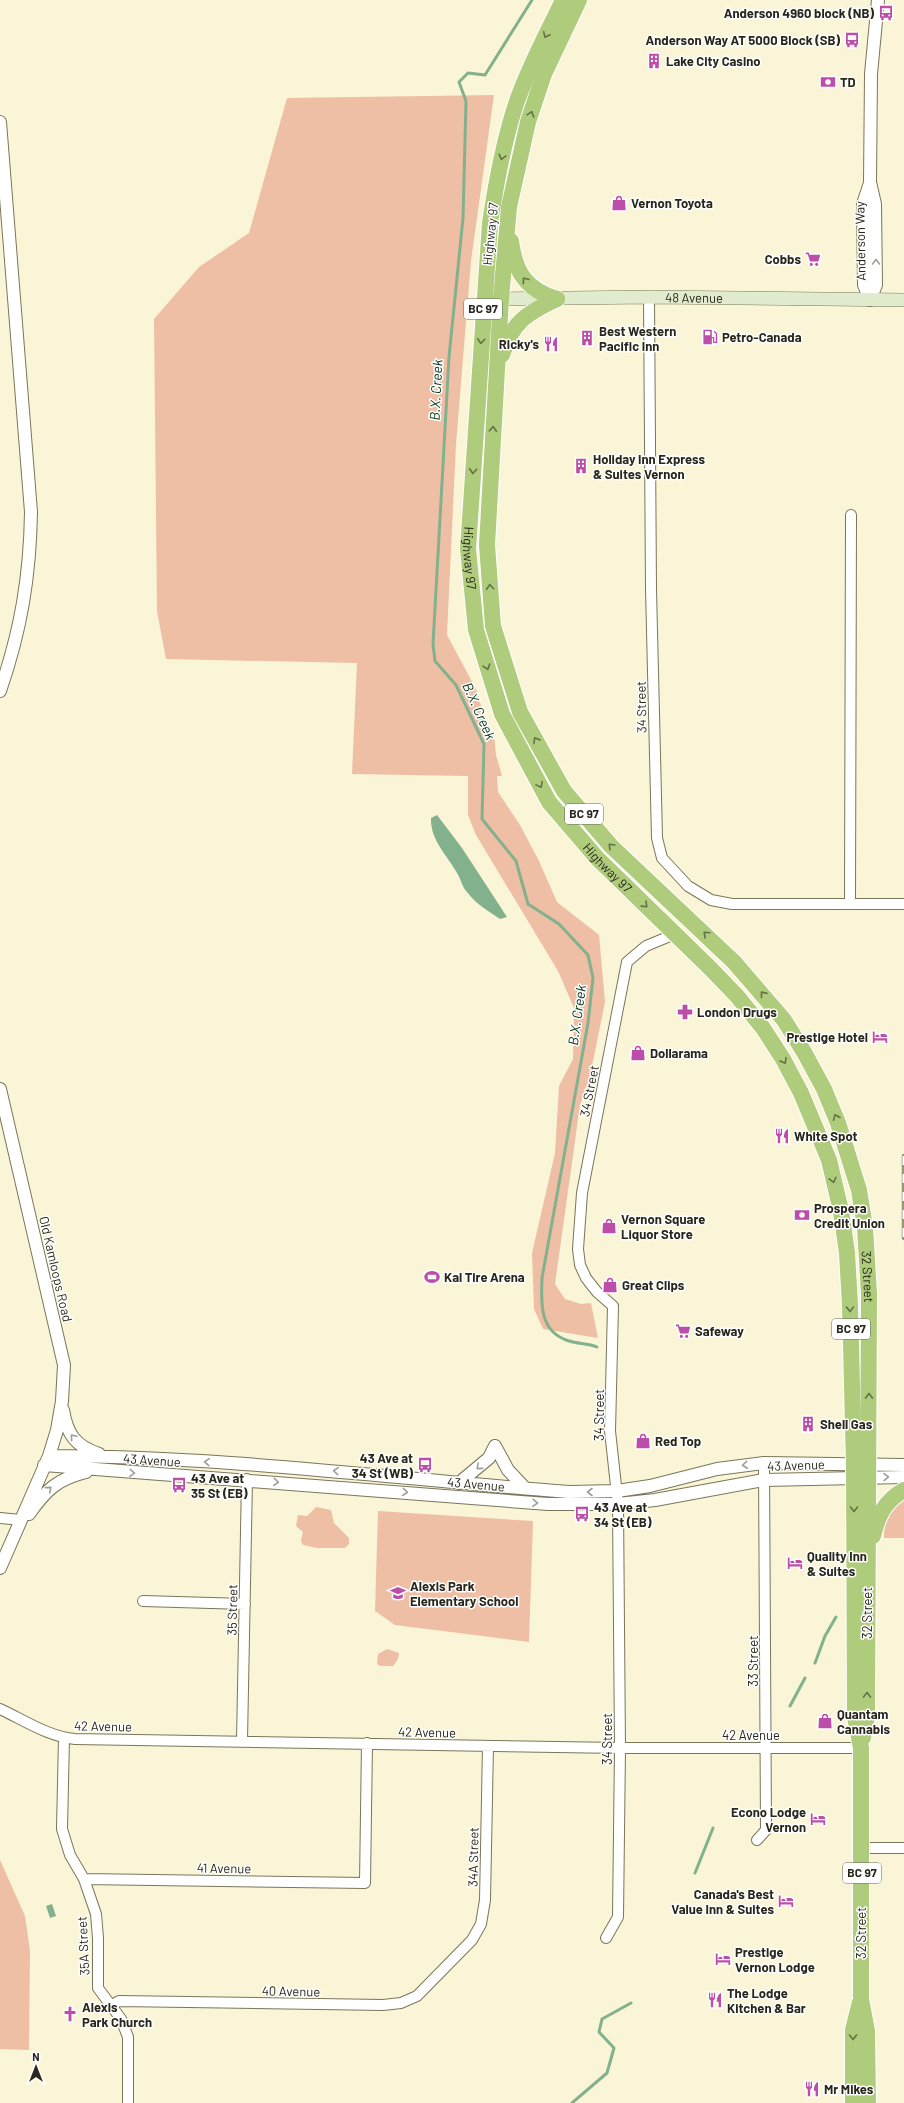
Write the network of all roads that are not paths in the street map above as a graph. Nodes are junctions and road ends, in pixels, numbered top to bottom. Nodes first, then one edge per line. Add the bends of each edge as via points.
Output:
1 (563, 0) edge
2 (579, 0) edge
3 (878, 0) edge
4 (0, 122) edge
5 (508, 221) junction
6 (649, 297) junction
7 (484, 299) junction
8 (501, 299) junction
9 (557, 299) junction
10 (870, 300) junction
11 (904, 300) edge
12 (497, 370) junction
13 (851, 515) dead end
14 (1, 687) edge
15 (850, 904) junction
16 (904, 904) edge
17 (675, 934) junction
18 (734, 962) joint
19 (762, 1028) joint
20 (0, 1089) edge
21 (849, 1154) junction
22 (828, 1160) junction
23 (62, 1401) junction
24 (106, 1456) junction
25 (47, 1460) junction
26 (764, 1463) junction
27 (904, 1465) edge
28 (93, 1470) junction
29 (861, 1471) junction
30 (904, 1477) edge
31 (247, 1479) junction
32 (764, 1480) junction
33 (459, 1483) junction
34 (524, 1488) junction
35 (904, 1490) edge
36 (617, 1492) junction
37 (618, 1504) junction
38 (0, 1518) edge
39 (19, 1526) junction
40 (868, 1558) junction
41 (0, 1568) edge
42 (143, 1601) dead end
43 (245, 1604) junction
44 (0, 1709) edge
45 (64, 1738) junction
46 (242, 1741) junction
47 (368, 1743) junction
48 (488, 1746) junction
49 (620, 1748) junction
50 (766, 1748) junction
51 (861, 1748) junction
52 (757, 1840) dead end
53 (862, 1848) junction
54 (904, 1848) edge
55 (84, 1879) junction
56 (606, 1938) dead end
57 (454, 1958) joint
58 (861, 1999) junction
59 (112, 2006) junction
60 (128, 2103) edge
61 (853, 2103) edge
62 (868, 2103) edge

1 -> 7 highway, Highway 97 / BC 97 via 535,57 505,143 497,175 490,224
5 -> 2 highway, Highway 97 / BC 97 via 516,173 535,101 544,74
3 - 10 street, Anderson Way via 871,74 870,182 875,204 876,285
4 - 14 street via 31,512 30,557 24,602
5 - 8 highway, Highway 97 / BC 97
9 -> 5 highway via 544,295 528,285 520,274
6 - 9 main road, 48 Avenue
6 - 10 main road, 48 Avenue
6 - 15 street, 34 Street via 657,838 662,858 688,886 711,900 732,904
7 - 8 main road, 48 Avenue
7 -> 17 highway, Highway 97 / BC 97 via 468,549 476,630 502,714 549,802 598,858
8 - 9 main road, 48 Avenue
8 - 12 highway, Highway 97 / BC 97
9 - 12 highway via 516,323
10 - 11 main road, 48 Avenue
18 -> 12 highway, Highway 97 / BC 97 via 611,846 564,791 520,712 493,626 487,545
13 - 15 street
15 - 16 street, 34 Street
17 - 19 highway, Highway 97 / BC 97 via 737,996
17 - 36 street, 34 Street via 646,946 627,962 582,1193 578,1249 580,1265 597,1292 613,1306 610,1431
21 -> 18 highway, 32 Street / BC 97 via 827,1096 804,1052 784,1020
19 -> 22 highway, 32 Street / BC 97 via 783,1058 801,1093
20 - 23 street, Old Kamloops Road via 64,1365
21 - 22 street
29 -> 21 highway, 32 Street / BC 97 via 868,1261 859,1190
22 -> 29 highway, 32 Street / BC 97 via 841,1211 847,1253
24 -> 23 street via 88,1450 69,1432
23 - 25 street, Old Kamloops Road
24 - 25 street, 43 Avenue
33 -> 24 street, 43 Avenue via 260,1465
25 - 28 street, 43 Avenue
25 - 39 street, Old Kamloops Road
26 - 29 street, 43 Avenue
26 - 32 street, 33 Street
26 -> 36 street, 43 Avenue via 716,1469
27 - 29 street, 43 Avenue
28 -> 31 street, 43 Avenue
39 -> 28 street via 44,1493 58,1481
29 -> 30 street, 43 Avenue
29 - 32 street, 43 Avenue
29 - 40 highway, 32 Street / BC 97
29 -> 51 highway, 32 Street / BC 97 via 855,1717
31 -> 37 street, 43 Avenue via 548,1504
31 - 43 street, 35 Street
32 - 37 street, 43 Avenue via 655,1500
32 - 50 street, 33 Street
33 - 34 street, 43 Avenue
34 -> 33 street via 508,1470 495,1446 489,1458
36 -> 34 street, 43 Avenue via 569,1492
35 - 40 highway via 889,1500 882,1509 877,1519
36 - 37 street, 34 Street
37 - 49 street, 34 Street
38 - 39 street
39 - 41 street
51 -> 40 highway, 32 Street / BC 97 via 867,1717
42 - 43 street
43 - 46 street, 35 Street
44 - 45 street, 42 Avenue
45 - 46 street, 42 Avenue
45 - 55 street, 35A Street via 62,1829 70,1855
46 - 47 street, 42 Avenue
47 - 48 street, 42 Avenue
47 - 55 street, 41 Avenue via 365,1883
48 - 49 street, 42 Avenue
48 - 57 street, 34A Street via 485,1900 481,1924 472,1940
49 - 50 street, 42 Avenue
49 - 56 street, 34 Street via 618,1917
50 - 51 street, 42 Avenue
50 - 52 street, 33 Street via 766,1830
51 - 53 highway, 32 Street / BC 97
53 - 54 street
53 - 58 highway, 32 Street / BC 97
55 - 59 street, 35A Street via 92,1900 97,1926 98,1988
57 - 59 street, 40 Avenue via 417,1996 401,2003 383,2005 119,2001
58 -> 61 highway, 32 Street / BC 97 via 853,2030
58 - 62 highway, 32 Street / BC 97 via 868,2031
59 - 60 street, 35A Street via 121,2019 128,2037

